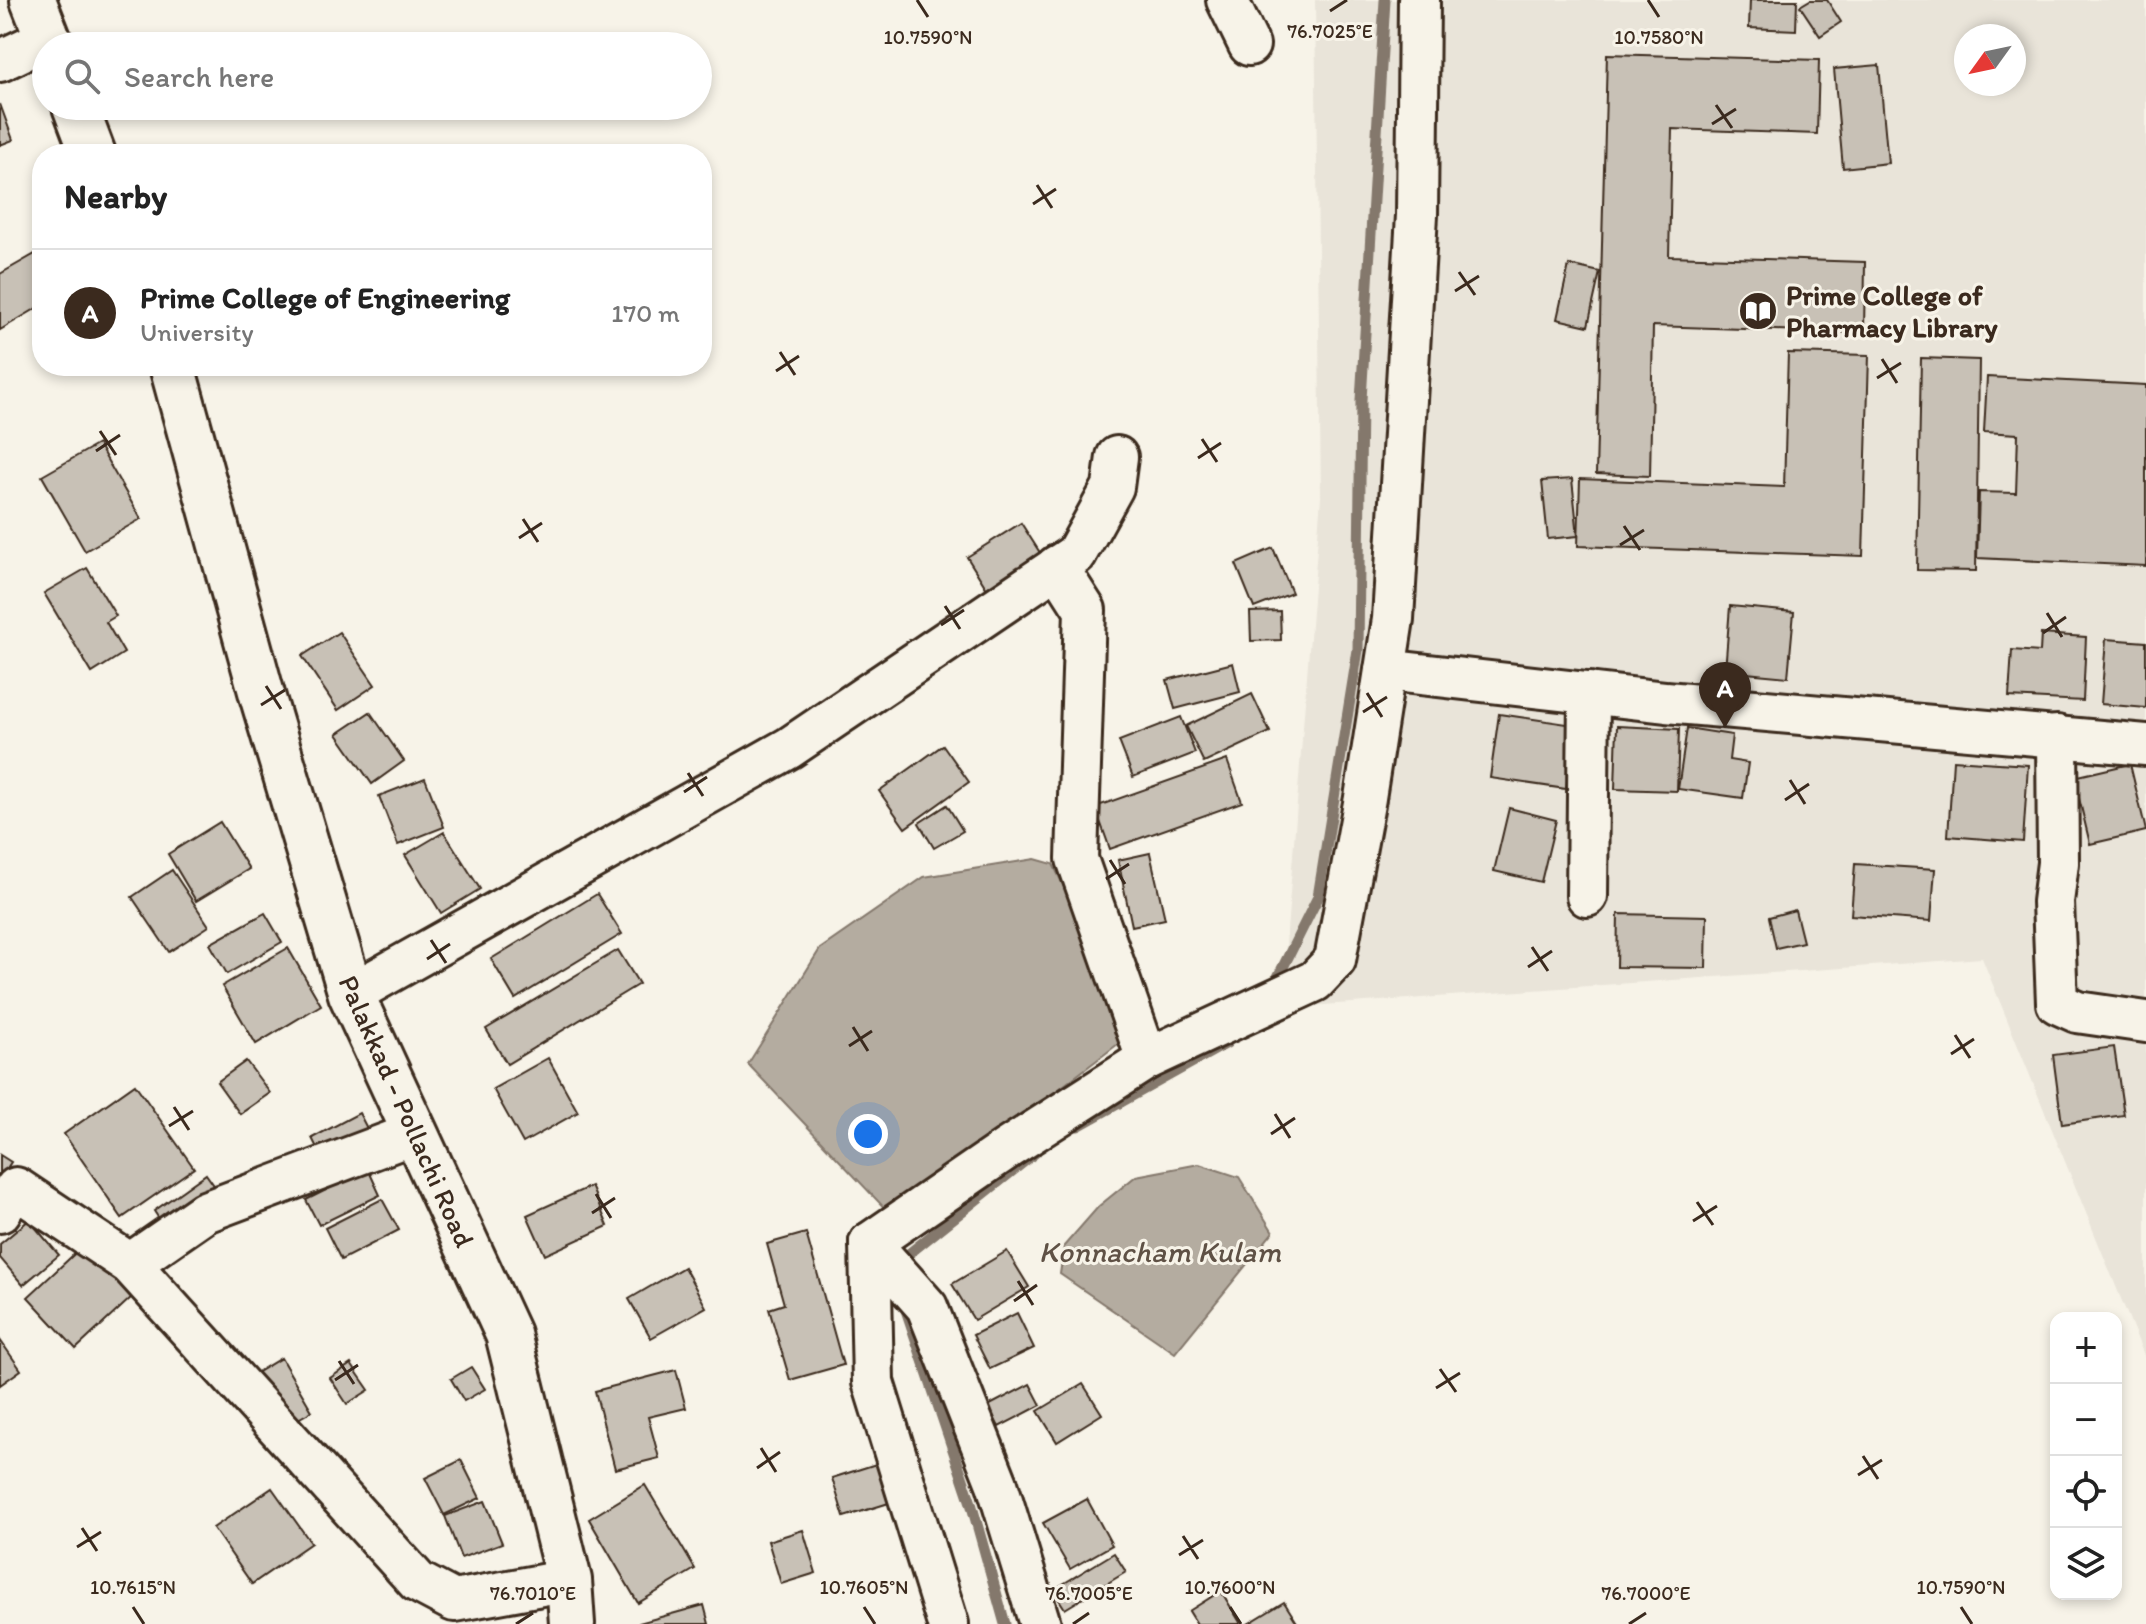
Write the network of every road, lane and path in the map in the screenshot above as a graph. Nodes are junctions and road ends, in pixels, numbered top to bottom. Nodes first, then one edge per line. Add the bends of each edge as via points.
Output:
1 (1227, 0) edge
2 (1419, 0) edge
3 (32, 37) edge
4 (1249, 45) dead end
5 (0, 61) edge
6 (80, 120) edge
7 (89, 144) edge
8 (175, 376) edge
9 (1117, 457) dead end
10 (1057, 566) junction
11 (1385, 670) junction
12 (1589, 693) junction
13 (2057, 736) junction
14 (2146, 745) edge
15 (1587, 896) dead end
16 (351, 994) junction
17 (2146, 1022) edge
18 (1147, 1059) junction
19 (415, 1133) junction
20 (0, 1212) edge
21 (884, 1259) junction
22 (130, 1264) junction
23 (569, 1580) junction
24 (572, 1624) edge
25 (948, 1624) edge
26 (1040, 1624) edge

1 - 4 street
2 - 11 street via 1417,215 1393,619
3 - 5 street
6 - 7 main road
8 - 16 main road, Palakkad - Pollachi Road
9 - 10 street via 1113,487 1076,554
10 - 16 street via 789,748
10 - 18 street via 1085,610 1077,859
11 - 12 street
11 - 18 street via 1335,960 1315,981
12 - 13 street
12 - 15 street
13 - 14 street
13 - 17 street via 2057,1003 2077,1012
16 - 19 main road, Palakkad - Pollachi Road
18 - 21 street via 1008,1148
19 - 22 street via 205,1212
19 - 23 main road, Palakkad - Pollachi Road via 508,1334
20 - 22 street via 16,1188
21 - 25 street via 873,1382
21 - 26 street via 927,1307 997,1484
22 - 23 street via 418,1582 454,1601
23 - 24 main road, Palakkad - Pollachi Road

